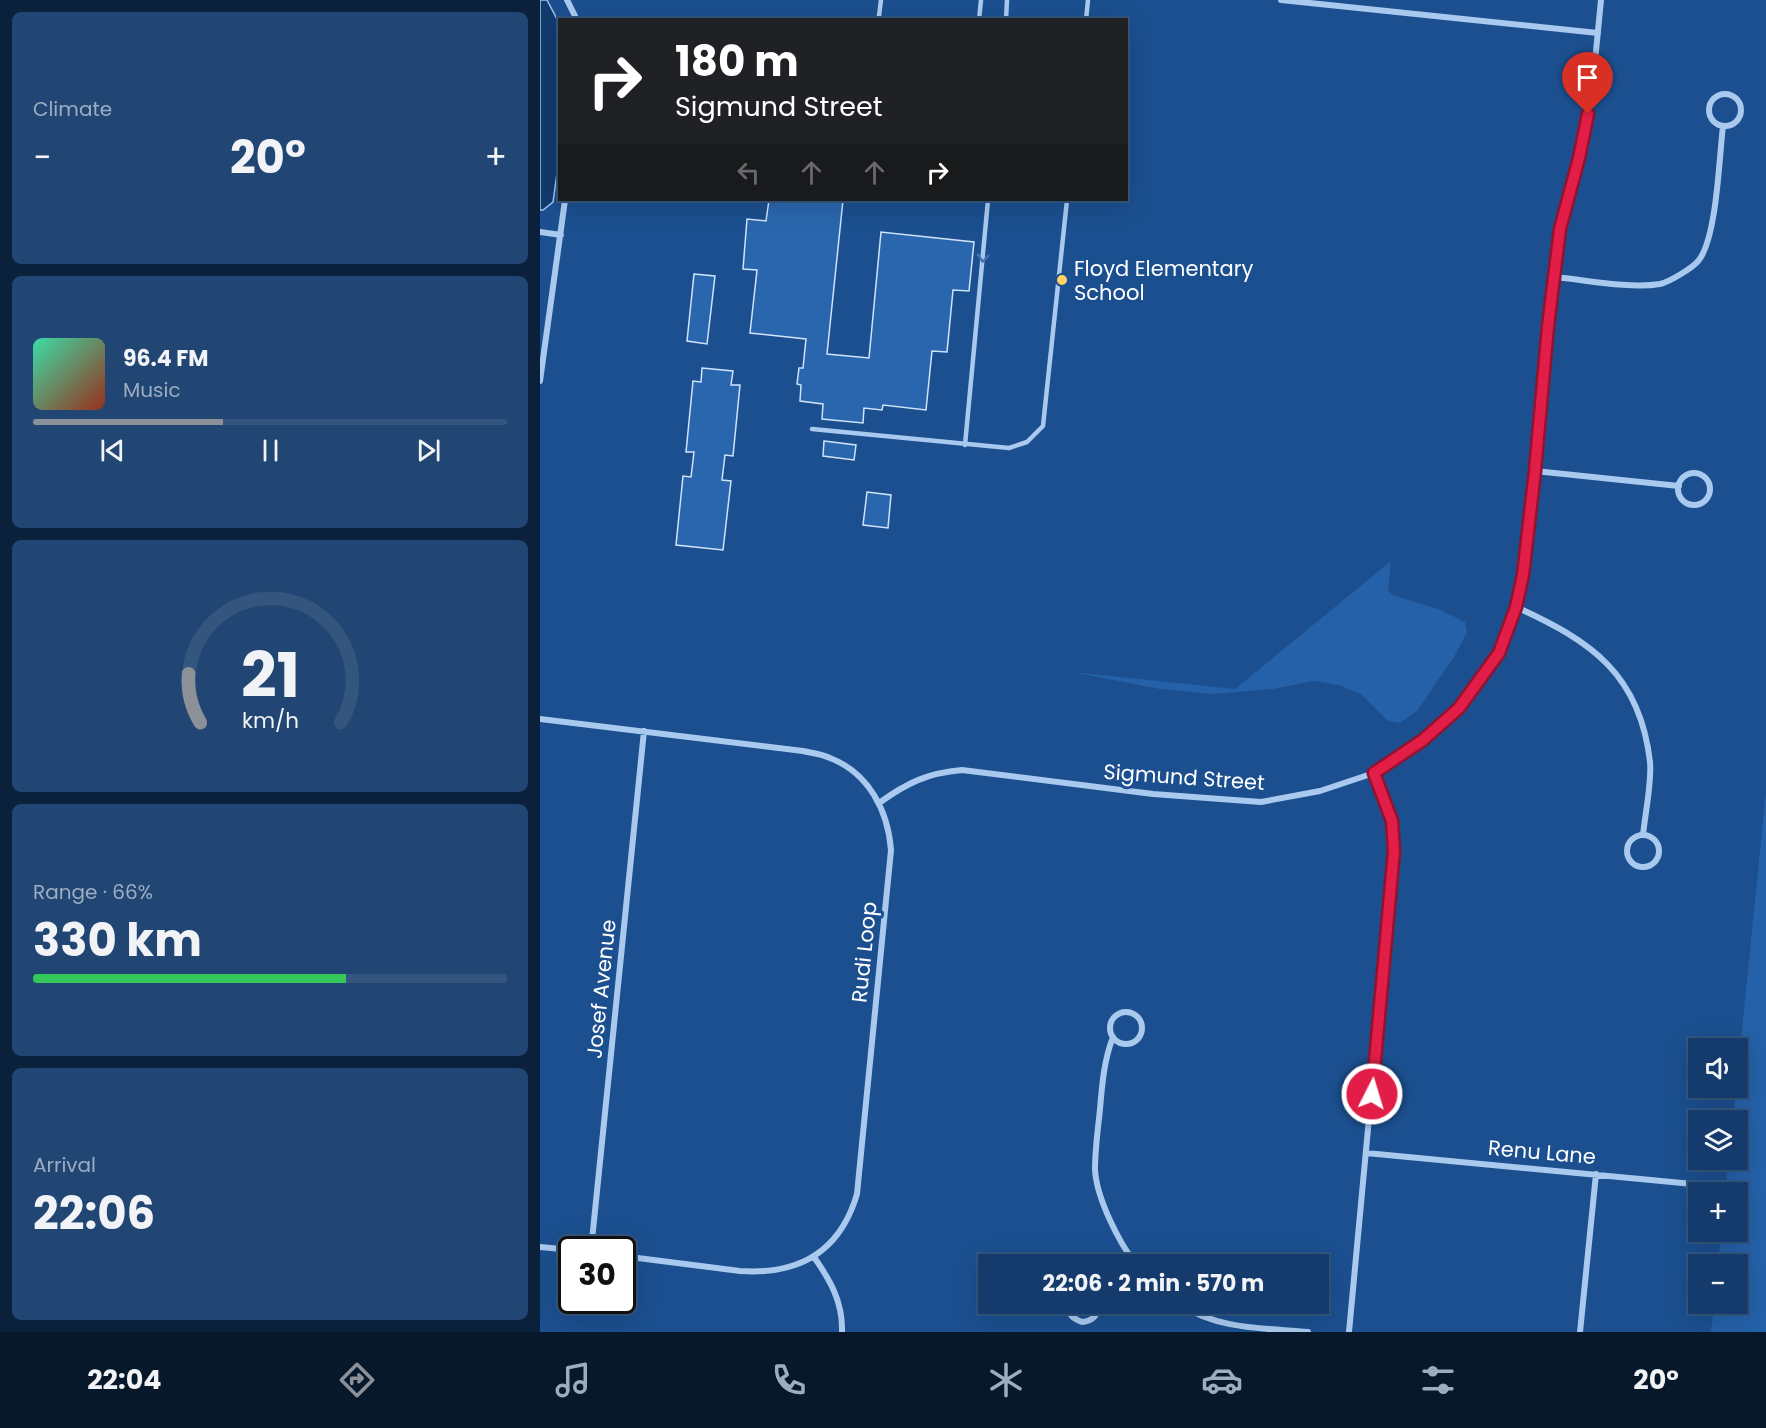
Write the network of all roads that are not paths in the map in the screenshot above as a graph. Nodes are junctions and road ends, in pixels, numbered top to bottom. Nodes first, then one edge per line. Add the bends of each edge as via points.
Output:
1 (567, 0) edge
2 (881, 0) edge
3 (981, 0) edge
4 (1007, 0) edge
5 (1088, 0) edge
6 (1281, 0) edge
7 (1601, 0) edge
8 (576, 18) edge
9 (879, 18) edge
10 (979, 18) edge
11 (1006, 18) edge
12 (1086, 18) edge
13 (1598, 33) junction
14 (1723, 126) junction
15 (566, 201) edge
16 (988, 201) edge
17 (1067, 201) edge
18 (540, 232) edge
19 (561, 235) junction
20 (1555, 277) junction
21 (540, 381) edge
22 (812, 429) dead end
23 (965, 445) junction
24 (1535, 471) junction
25 (1678, 486) junction
26 (1516, 607) junction
27 (540, 719) edge
28 (644, 732) junction
29 (1374, 773) junction
30 (879, 802) junction
31 (1644, 835) junction
32 (1113, 1037) junction
33 (1366, 1154) junction
34 (1596, 1174) junction
35 (1688, 1183) edge
36 (592, 1236) edge
37 (540, 1246) edge
38 (558, 1248) edge
39 (1127, 1254) edge
40 (814, 1257) junction
41 (636, 1258) edge
42 (1069, 1314) edge
43 (1096, 1314) edge
44 (1200, 1314) edge
45 (842, 1332) edge
46 (1308, 1332) edge
47 (1349, 1332) edge
48 (1580, 1332) edge

1 - 8 street
2 - 9 lane
3 - 10 lane
4 - 11 lane
5 - 12 lane
6 - 13 street
7 - 13 street, Sigmund Street
13 - 20 street, Sigmund Street via 1592,92 1560,229
14 - 14 street via 1712,120 1709,113 1713,100 1725,95 1738,102 1740,114 1733,124
14 - 20 street via 1712,231 1699,260 1662,284
15 - 19 street
16 -> 23 lane
17 - 23 lane via 1043,426 1027,442 1009,448
18 - 19 street
19 - 21 street
20 - 24 street, Sigmund Street
22 - 23 lane
24 - 25 street
24 - 26 street, Sigmund Street
25 - 25 street via 1682,478 1695,473 1707,480 1709,492 1702,502 1687,503
26 - 29 street, Sigmund Street via 1499,653 1459,708 1423,740
26 - 31 street via 1557,625 1594,649 1620,677 1639,712 1650,763
27 - 28 street, Rudi Loop
28 - 30 street, Rudi Loop via 803,751 830,758 862,779
28 - 36 street, Josef Avenue
29 - 30 street, Sigmund Street via 1320,791 1261,802 1153,794 962,770 924,777
29 - 33 street via 1392,821 1394,851
30 - 40 street, Rudi Loop via 891,850 857,1194 844,1227
31 - 31 street via 1656,843 1658,855 1651,865 1642,867 1627,854 1631,840
32 - 32 street via 1111,1022 1119,1014 1135,1015 1142,1031 1135,1041 1125,1044
32 - 39 street via 1101,1088 1095,1171 1106,1212
33 - 34 street, Renu Lane
33 - 47 street
34 - 35 street, Renu Lane
34 - 48 street
37 - 38 street
40 - 41 street, Rudi Loop via 786,1268 754,1272
40 - 45 street via 837,1296
42 - 43 street via 1082,1322
44 - 46 street via 1229,1325

